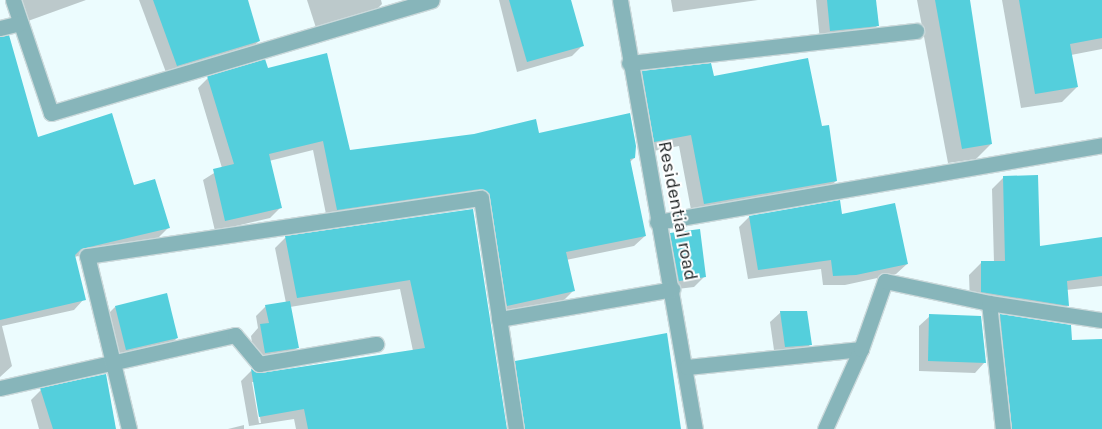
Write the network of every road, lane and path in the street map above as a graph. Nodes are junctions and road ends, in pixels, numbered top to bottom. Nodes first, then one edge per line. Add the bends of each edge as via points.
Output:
1 (13, 0) edge
2 (432, 0) edge
3 (620, 0) edge
4 (20, 23) junction
5 (0, 28) edge
6 (916, 31) dead end
7 (629, 63) junction
8 (1102, 145) edge
9 (657, 222) junction
10 (672, 289) junction
11 (990, 303) junction
12 (499, 319) junction
13 (1102, 320) edge
14 (376, 344) dead end
15 (861, 349) junction
16 (111, 363) junction
17 (687, 367) junction
18 (0, 388) edge
19 (129, 429) edge
20 (516, 429) edge
21 (695, 429) edge
22 (825, 429) edge
23 (1003, 429) edge

1 - 4 street
2 - 4 street via 51,113
3 - 7 street, Residential road
4 - 5 street
6 - 7 street
7 - 9 street, Residential road
8 - 9 street
9 - 10 street, Residential road
10 - 12 street
10 - 17 street, Residential road
11 - 13 street
11 - 15 street via 885,281
11 - 23 street
12 - 16 street via 481,198 87,256
12 - 20 street
14 - 16 street via 259,364 235,335
15 - 17 street
15 - 22 street
16 - 18 street
16 - 19 street
17 - 21 street, Residential road

